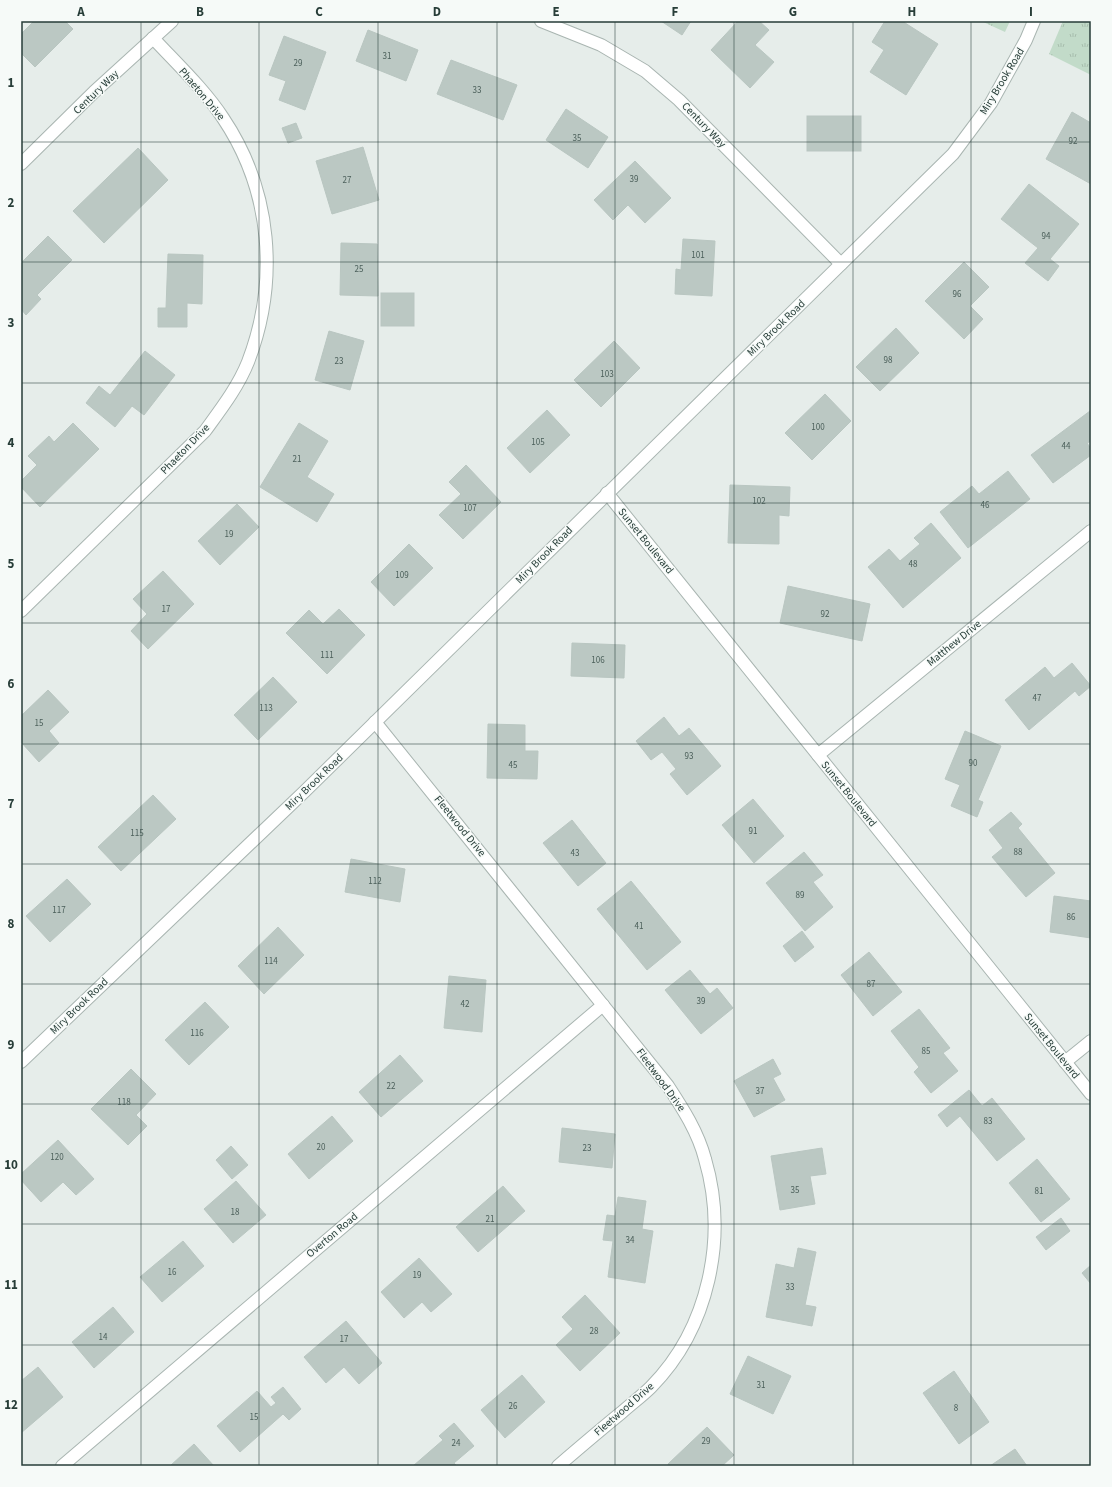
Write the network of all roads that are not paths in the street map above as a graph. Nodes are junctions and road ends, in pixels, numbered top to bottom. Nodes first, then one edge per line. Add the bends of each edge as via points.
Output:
1 (172, 21) edge
2 (540, 21) edge
3 (1034, 21) edge
4 (153, 38) junction
5 (21, 164) edge
6 (841, 264) junction
7 (607, 493) junction
8 (1091, 531) edge
9 (21, 611) edge
10 (375, 722) junction
11 (818, 755) junction
12 (603, 1005) junction
13 (1091, 1041) edge
14 (21, 1062) edge
15 (1065, 1062) junction
16 (1091, 1094) edge
17 (62, 1466) edge
18 (558, 1466) edge

1 - 4 street, Century Way
2 - 6 street, Century Way via 601,45 644,71 680,100
3 - 6 street, Miry Brook Road via 991,103 953,154
4 - 5 street, Century Way
4 - 9 street, Phaeton Drive via 223,118 243,153 259,195 266,235 267,275 261,320 248,363 229,399 205,431
6 - 7 street, Miry Brook Road
7 - 10 street, Miry Brook Road
7 - 11 street, Sunset Boulevard
8 - 11 street, Matthew Drive
10 - 12 street, Fleetwood Drive
10 - 14 street, Miry Brook Road
11 - 15 street, Sunset Boulevard
12 - 17 street, Overton Road
12 - 18 street, Fleetwood Drive via 668,1086 688,1117 705,1158 714,1202 715,1242 709,1282 696,1320 676,1355 651,1387
13 - 15 street
15 - 16 street, Sunset Boulevard

